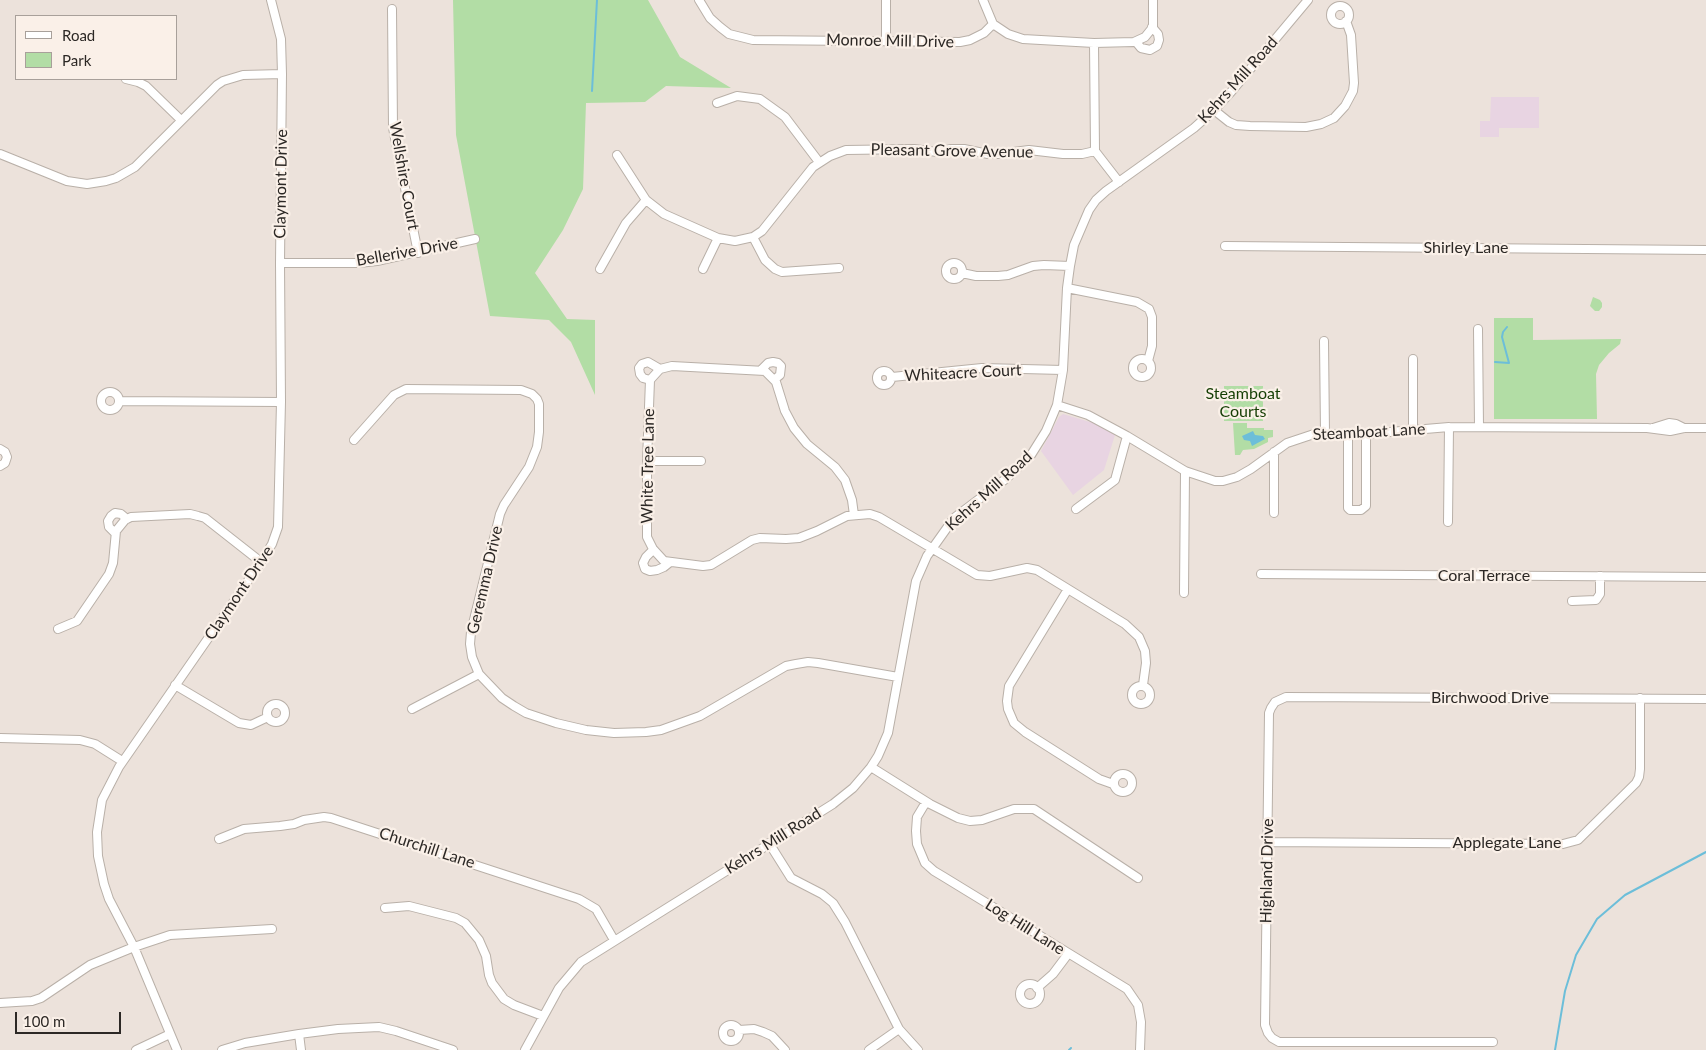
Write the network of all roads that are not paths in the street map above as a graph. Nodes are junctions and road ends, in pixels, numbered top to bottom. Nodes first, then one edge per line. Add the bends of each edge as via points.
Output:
1 (271, 0) edge
2 (699, 0) edge
3 (886, 0) edge
4 (983, 0) edge
5 (1153, 0) edge
6 (1308, 0) edge
7 (392, 9) dead end
8 (1346, 21) dead end
9 (993, 24) junction
10 (1152, 28) junction
11 (886, 41) junction
12 (1136, 42) junction
13 (1094, 43) junction
14 (282, 74) junction
15 (130, 80) edge
16 (717, 103) dead end
17 (1214, 110) junction
18 (181, 120) junction
19 (1095, 151) junction
20 (0, 154) edge
21 (617, 156) dead end
22 (819, 162) junction
23 (1119, 182) junction
24 (646, 200) junction
25 (753, 237) junction
26 (718, 238) junction
27 (475, 240) dead end
28 (1225, 246) dead end
29 (1706, 250) edge
30 (418, 253) junction
31 (280, 263) junction
32 (1070, 266) junction
33 (839, 268) dead end
34 (600, 269) dead end
35 (703, 269) dead end
36 (962, 273) dead end
37 (1067, 288) junction
38 (1478, 330) dead end
39 (1324, 341) dead end
40 (1413, 359) dead end
41 (1148, 361) dead end
42 (761, 370) junction
43 (1064, 370) junction
44 (892, 377) dead end
45 (775, 379) junction
46 (119, 401) dead end
47 (281, 402) junction
48 (1057, 405) junction
49 (1449, 427) junction
50 (1479, 427) junction
51 (1706, 428) edge
52 (1413, 430) junction
53 (1325, 434) junction
54 (1348, 434) junction
55 (1366, 434) junction
56 (1127, 436) junction
57 (354, 440) dead end
58 (0, 449) edge
59 (1274, 452) junction
60 (647, 461) junction
61 (701, 461) dead end
62 (0, 466) edge
63 (1184, 471) junction
64 (1076, 509) dead end
65 (1274, 513) dead end
66 (854, 515) junction
67 (127, 519) junction
68 (1448, 522) dead end
69 (115, 533) junction
70 (931, 548) junction
71 (653, 550) junction
72 (261, 562) junction
73 (669, 563) junction
74 (1261, 574) dead end
75 (1600, 576) junction
76 (1706, 577) edge
77 (1068, 589) junction
78 (1184, 593) dead end
79 (1572, 600) dead end
80 (58, 629) dead end
81 (479, 674) junction
82 (898, 677) junction
83 (175, 685) junction
84 (1143, 685) dead end
85 (1640, 698) junction
86 (1706, 699) edge
87 (1275, 702) joint
88 (412, 709) dead end
89 (268, 717) dead end
90 (0, 738) edge
91 (122, 761) junction
92 (871, 767) junction
93 (1113, 784) dead end
94 (926, 802) junction
95 (219, 839) dead end
96 (1268, 842) junction
97 (769, 844) junction
98 (1138, 878) dead end
99 (385, 908) dead end
100 (272, 929) dead end
101 (614, 940) junction
102 (134, 947) junction
103 (1068, 954) junction
104 (1037, 988) dead end
105 (0, 1003) edge
106 (543, 1016) junction
107 (900, 1029) junction
108 (739, 1030) dead end
109 (170, 1034) junction
110 (299, 1034) junction
111 (1493, 1042) dead end
112 (136, 1050) edge
113 (177, 1050) edge
114 (222, 1050) edge
115 (301, 1050) edge
116 (453, 1050) edge
117 (525, 1050) edge
118 (785, 1050) edge
119 (869, 1050) edge
120 (918, 1050) edge
121 (1140, 1050) edge

1 - 14 street, Claymont Drive via 281,39
2 - 11 street, Monroe Mill Drive via 720,27 730,34 753,40
3 - 11 street
4 - 9 street
5 - 10 street
6 - 17 street, Kehrs Mill Road
7 - 30 street, Wellshire Court via 392,128
8 - 17 street via 1351,35 1354,83 1346,106 1334,118 1306,127 1250,126 1229,122
9 - 11 street, Monroe Mill Drive via 984,33 960,42
9 - 13 street via 1023,39
10 - 12 street
10 - 12 street via 1158,34 1157,46 1150,50 1141,48
12 - 13 street
13 - 19 street
14 - 18 street via 243,76 223,82
14 - 31 street, Claymont Drive
15 - 18 street via 146,86
16 - 22 street via 737,96 760,99 785,117
17 - 23 street, Kehrs Mill Road
18 - 20 street via 126,173 106,181 87,184 67,181
19 - 22 street, Pleasant Grove Avenue via 1063,154 1029,150 993,154 964,149 937,152 857,149 838,152
19 - 23 street
21 - 24 street
22 - 25 street, Pleasant Grove Avenue via 771,221
23 - 32 street, Kehrs Mill Road via 1096,200 1089,210 1074,246
24 - 26 street via 664,214
24 - 34 street via 626,223
25 - 26 street via 735,241
25 - 33 street via 765,260 782,272
26 - 35 street
27 - 30 street, Bellerive Drive
28 - 29 street, Shirley Lane
30 - 31 street, Bellerive Drive via 359,263
31 - 47 street, Claymont Drive
32 - 36 street via 1044,264 998,276
32 - 37 street, Kehrs Mill Road
37 - 41 street via 1138,302 1149,309 1152,346
37 - 43 street, Kehrs Mill Road
38 - 50 street
39 - 53 street
40 - 52 street
42 - 45 street
42 - 45 street via 768,363 778,363 780,375
42 - 60 street, White Tree Lane via 672,366 655,375
43 - 44 street, Whiteacre Court via 982,368
43 - 48 street, Kehrs Mill Road
45 - 66 street via 794,428 836,467 845,480
46 - 47 street
47 - 72 street, Claymont Drive via 279,520 276,537
48 - 56 street, Steamboat Lane via 1088,415
48 - 70 street, Kehrs Mill Road via 1031,455 1007,478 954,518
49 - 50 street, Steamboat Lane
49 - 52 street, Steamboat Lane
49 - 68 street
50 - 51 street, Steamboat Lane via 1652,428 1669,423 1684,428
52 - 55 street, Steamboat Lane
53 - 54 street, Steamboat Lane
53 - 59 street, Steamboat Lane via 1305,436
54 - 55 street, Steamboat Lane
54 - 55 street via 1350,510 1361,510 1366,506
56 - 63 street, Steamboat Lane
56 - 64 street via 1115,480
57 - 81 street, Geremma Drive via 394,395 406,389 521,390 532,394 539,404 537,447 529,467 500,514 471,632 470,650
58 - 62 street via 7,457
59 - 63 street, Steamboat Lane via 1230,479 1215,481
59 - 65 street
60 - 61 street
60 - 71 street, White Tree Lane via 647,537
63 - 78 street
66 - 70 street via 879,517
66 - 73 street via 799,538 752,540 711,565
67 - 69 street
67 - 69 street via 116,513 111,516 109,526
67 - 72 street via 190,514 205,518
69 - 80 street via 112,569 77,621
70 - 77 street via 977,575 990,576 1027,568 1044,573
70 - 82 street, Kehrs Mill Road via 916,581
71 - 73 street
71 - 73 street via 643,564 645,569 657,570
72 - 83 street, Claymont Drive
74 - 75 street, Coral Terrace
75 - 76 street, Coral Terrace
75 - 79 street via 1600,594 1596,600
77 - 84 street via 1125,624 1139,637 1146,657
77 - 93 street via 1009,686 1008,709 1014,723 1025,732 1099,779
81 - 82 street, Geremma Drive via 502,698 526,712 556,723 614,734 661,730 678,725 709,712 776,672 796,664 818,663
81 - 88 street
82 - 92 street, Kehrs Mill Road via 888,733
83 - 89 street via 239,723 251,725
83 - 91 street, Claymont Drive
85 - 86 street, Birchwood Drive
85 - 87 street, Birchwood Drive via 1286,697
85 - 96 street, Applegate Lane via 1639,777 1578,840 1563,844
87 - 96 street, Highland Drive via 1269,712
90 - 91 street via 80,740 95,744
91 - 102 street, Claymont Drive via 102,800 97,832 98,856 109,899
92 - 94 street
92 - 97 street, Kehrs Mill Road via 833,804
94 - 98 street via 970,821 1014,809 1034,809
94 - 103 street, Log Hill Lane via 917,817 916,831 917,844 925,862 939,874
95 - 101 street, Churchill Lane via 244,829 331,818 579,899 596,909
96 - 111 street, Highland Drive via 1265,1025 1272,1038 1279,1042
97 - 101 street, Kehrs Mill Road
97 - 107 street via 789,876 828,898 837,909
99 - 106 street via 409,906 465,923 479,940 492,983 504,999
100 - 102 street via 170,935
101 - 106 street, Kehrs Mill Road via 572,971
102 - 105 street via 81,970 41,998
102 - 109 street, Claymont Drive
103 - 104 street
103 - 121 street, Log Hill Lane via 1117,981 1133,997 1141,1022
106 - 117 street, Kehrs Mill Road
107 - 119 street
107 - 120 street
108 - 118 street via 763,1032 772,1036
109 - 112 street
109 - 113 street, Claymont Drive
110 - 114 street
110 - 115 street
110 - 116 street via 379,1027

